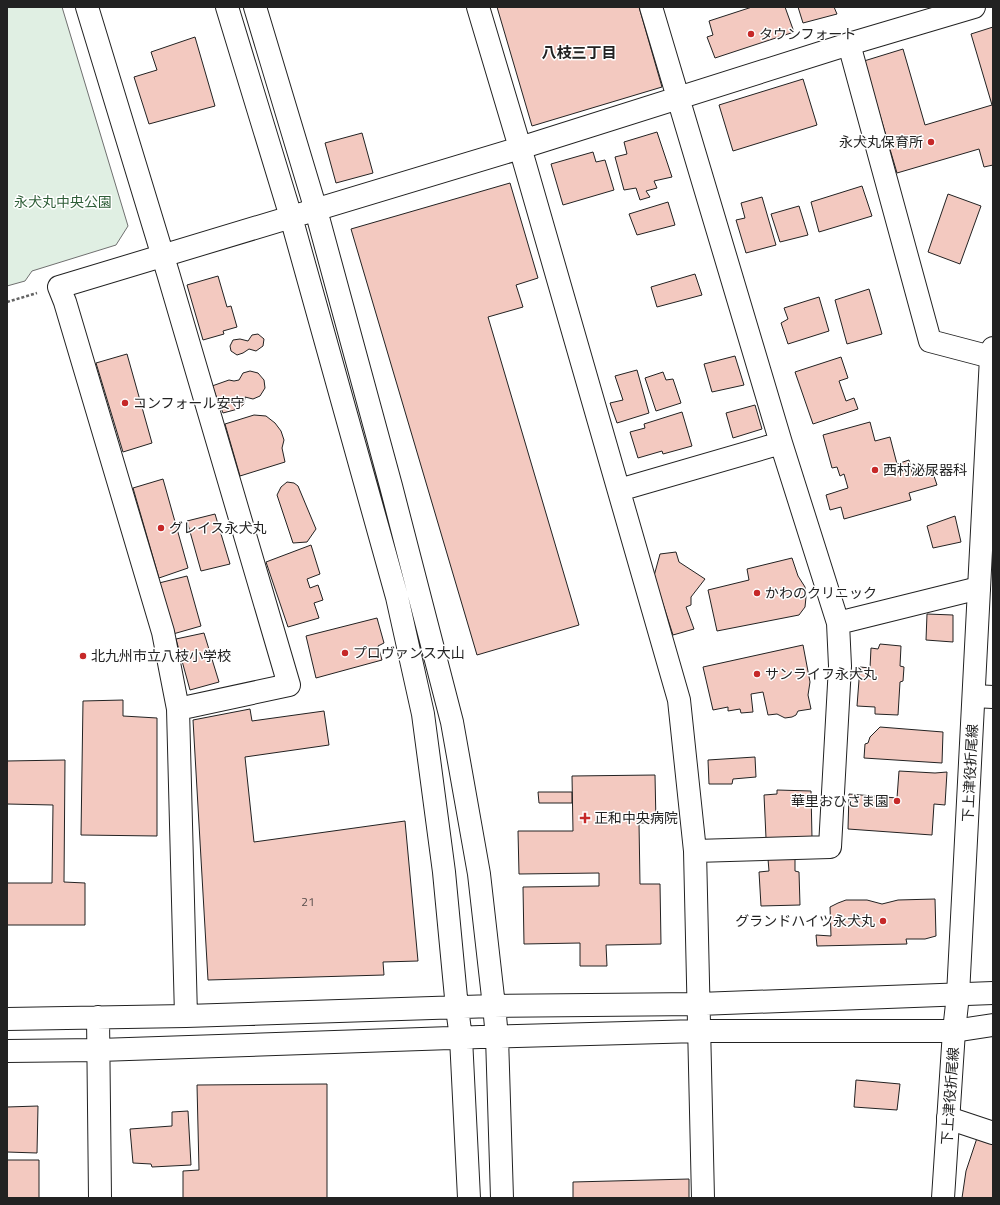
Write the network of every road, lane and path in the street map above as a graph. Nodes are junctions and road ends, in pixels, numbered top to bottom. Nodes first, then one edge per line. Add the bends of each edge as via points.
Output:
1 (87, 7) edge
2 (227, 7) edge
3 (255, 7) edge
4 (478, 7) edge
5 (651, 7) edge
6 (974, 7) edge
7 (850, 44) junction
8 (678, 99) junction
9 (520, 148) junction
10 (316, 210) junction
11 (291, 217) junction
12 (163, 256) junction
13 (68, 284) junction
14 (7, 302) edge
15 (992, 352) edge
16 (781, 443) junction
17 (619, 490) junction
18 (979, 588) junction
19 (838, 623) junction
20 (983, 696) edge
21 (178, 709) junction
22 (695, 851) junction
23 (993, 993) edge
24 (958, 995) junction
25 (699, 1004) junction
26 (494, 1006) junction
27 (457, 1008) junction
28 (186, 1016) junction
29 (98, 1017) junction
30 (7, 1019) edge
31 (993, 1025) edge
32 (699, 1031) junction
33 (954, 1031) junction
34 (461, 1038) junction
35 (497, 1038) junction
36 (99, 1050) junction
37 (7, 1051) edge
38 (948, 1118) junction
39 (993, 1133) edge
40 (100, 1198) edge
41 (469, 1198) edge
42 (502, 1198) edge
43 (703, 1198) edge
44 (943, 1198) edge

1 - 12 street
2 - 11 street
3 - 10 street
4 - 9 street
5 - 8 street
6 - 7 street
7 - 8 street
7 - 15 street via 930,341
8 - 9 street
8 - 16 street
9 - 10 street
9 - 17 street
10 - 11 street
10 - 26 street via 452,722 479,874
11 - 12 street
11 - 27 street via 398,596 423,714 444,872
12 - 13 street
12 - 21 street via 289,685
13 - 14 path
13 - 21 street via 65,302 163,632
15 - 18 street, 下上津役折尾線
16 - 17 street
16 - 19 street
17 - 22 street via 679,700
18 - 19 street
18 - 20 street, 下上津役折尾線
19 - 22 street via 840,666 830,847
20 - 24 street, 下上津役折尾線
21 - 28 street
22 - 25 street
23 - 24 street
24 - 25 street
24 - 33 street, 下上津役折尾線
25 - 26 street
25 - 32 street
26 - 27 street
26 - 35 street
27 - 28 street
27 - 34 street
28 - 29 street
29 - 30 street
29 - 36 street
31 - 33 street
32 - 33 street
32 - 35 street
32 - 43 street
33 - 38 street, 下上津役折尾線
34 - 35 street
34 - 36 street
34 - 41 street
35 - 42 street
36 - 37 street
36 - 40 street
38 - 39 street
38 - 44 street, 下上津役折尾線

